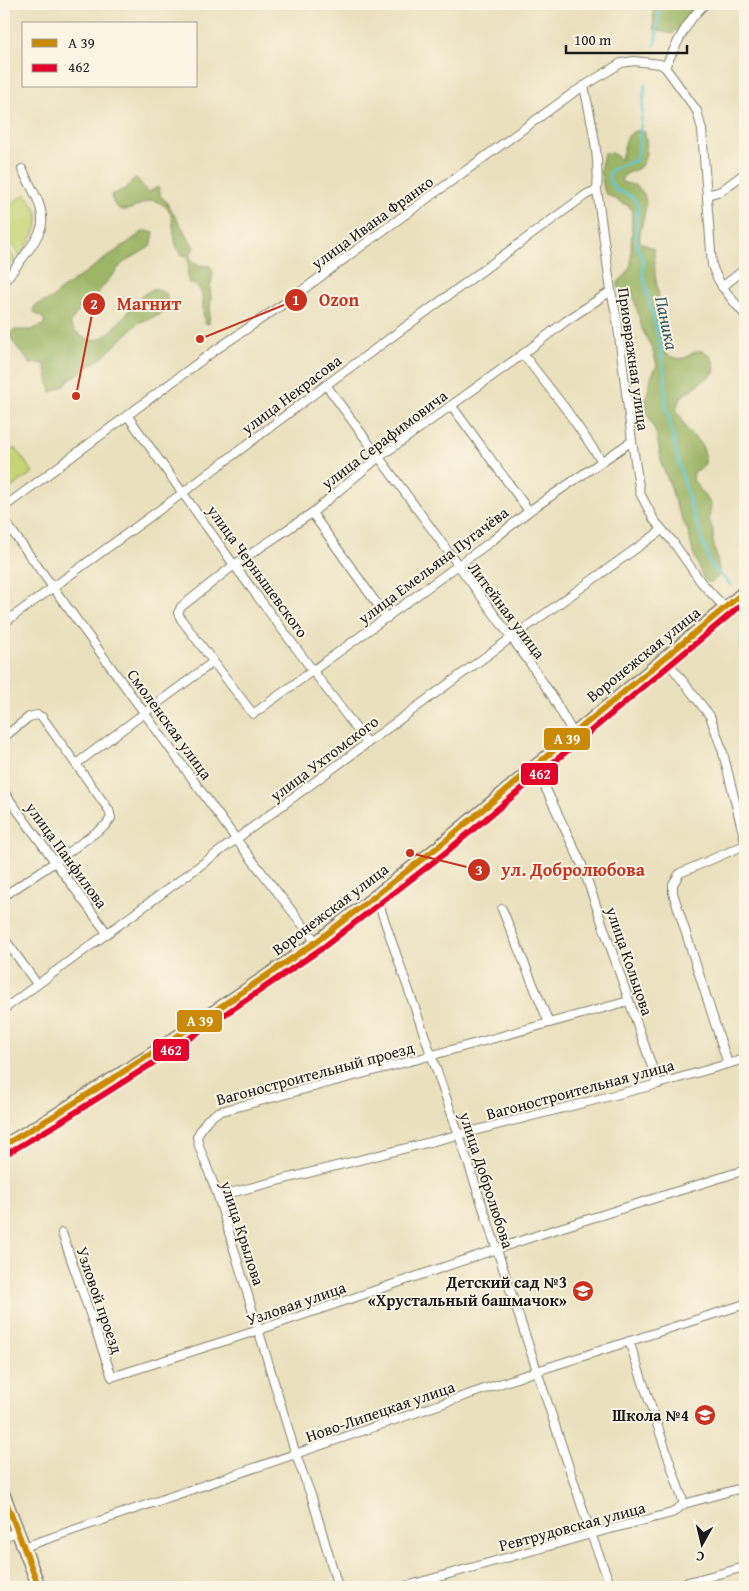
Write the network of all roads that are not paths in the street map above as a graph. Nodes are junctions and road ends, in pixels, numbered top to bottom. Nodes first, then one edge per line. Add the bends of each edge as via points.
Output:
1 (705, 4) edge
2 (665, 67) junction
3 (584, 86) junction
4 (22, 169) dead end
5 (745, 173) edge
6 (597, 190) junction
7 (707, 195) junction
8 (745, 269) edge
9 (4, 282) edge
10 (722, 288) junction
11 (611, 291) junction
12 (745, 315) edge
13 (523, 354) junction
14 (326, 385) junction
15 (451, 405) junction
16 (127, 415) junction
17 (632, 440) junction
18 (378, 458) junction
19 (601, 460) junction
20 (184, 492) junction
21 (4, 507) edge
22 (529, 511) junction
23 (312, 513) junction
24 (4, 520) edge
25 (662, 530) junction
26 (234, 565) junction
27 (458, 566) junction
28 (52, 587) junction
29 (745, 591) edge
30 (725, 608) junction
31 (387, 618) junction
32 (4, 623) edge
33 (511, 638) junction
34 (664, 657) junction
35 (213, 662) junction
36 (313, 670) junction
37 (145, 713) junction
38 (573, 733) junction
39 (4, 737) edge
40 (367, 743) junction
41 (76, 764) junction
42 (535, 766) junction
43 (4, 792) edge
44 (236, 839) junction
45 (745, 841) edge
46 (745, 845) edge
47 (55, 862) junction
48 (4, 896) edge
49 (376, 896) junction
50 (502, 909) dead end
51 (107, 933) junction
52 (4, 938) edge
53 (316, 942) junction
54 (37, 984) junction
55 (629, 1000) junction
56 (4, 1009) edge
57 (549, 1023) junction
58 (431, 1056) junction
59 (745, 1059) edge
60 (728, 1064) junction
61 (658, 1084) junction
62 (207, 1120) joint
63 (458, 1135) junction
64 (4, 1145) edge
65 (745, 1170) edge
66 (218, 1196) junction
67 (62, 1233) dead end
68 (496, 1251) junction
69 (745, 1304) edge
70 (259, 1330) junction
71 (629, 1342) junction
72 (537, 1371) junction
73 (112, 1377) joint
74 (296, 1454) junction
75 (745, 1487) edge
76 (4, 1496) edge
77 (684, 1504) junction
78 (18, 1531) junction
79 (591, 1534) junction
80 (4, 1537) edge
81 (24, 1547) junction
82 (745, 1567) edge
83 (435, 1583) edge
84 (39, 1587) edge
85 (338, 1587) edge
86 (403, 1587) edge
87 (611, 1587) edge
88 (669, 1587) edge

1 - 2 street via 685,27
2 - 3 street, улица Ивана Франко via 634,60 621,63
2 - 7 street via 697,111 702,130
3 - 6 street, Приовражная улица via 597,152
3 - 16 street, улица Ивана Франко
4 - 9 street via 36,196 42,225 38,236
5 - 7 street via 721,191
6 - 11 street, Приовражная улица
6 - 14 street, улица Некрасова via 586,194
7 - 10 street via 712,264
8 - 10 street
10 - 12 street
11 - 13 street, улица Серафимовича
11 - 17 street, Приовражная улица
13 - 15 street, улица Серафимовича
13 - 19 street
14 - 18 street, Литейная улица
14 - 20 street, улица Некрасова
15 - 18 street, улица Серафимовича
15 - 22 street
16 - 20 street, улица Чернышевского
16 - 21 street, улица Ивана Франко
17 - 19 street, улица Емельяна Пугачёва
17 - 25 street, Приовражная улица via 640,493
18 - 23 street, улица Серафимовича
18 - 27 street, Литейная улица
19 - 22 street, улица Емельяна Пугачёва
20 - 26 street, улица Чернышевского
20 - 28 street, улица Некрасова
22 - 27 street, улица Емельяна Пугачёва
23 - 26 street, улица Серафимовича
23 - 31 street
24 - 28 street, Смоленская улица
25 - 30 street, Приовражная улица
25 - 33 street, улица Ухтомского
26 - 35 street, улица Серафимовича via 181,607 178,613
26 - 36 street, улица Чернышевского
27 - 31 street, улица Емельяна Пугачёва
27 - 33 street, Литейная улица
28 - 32 street, улица Некрасова
28 - 37 street, Смоленская улица
29 - 30 street, Воронежская улица
30 - 34 street, Воронежская улица
31 - 36 street, улица Емельяна Пугачёва
33 - 38 street, Литейная улица via 552,696
33 - 40 street, улица Ухтомского
34 - 38 street, Воронежская улица
34 - 45 street via 710,716 722,749
35 - 36 street, улица Емельяна Пугачёва via 253,714
35 - 37 street
36 - 40 street, улица Чернышевского
37 - 41 street
37 - 44 street, Смоленская улица
38 - 42 street, Воронежская улица
39 - 41 street via 29,717 37,715 45,721
40 - 44 street, улица Ухтомского
41 - 47 street via 109,810 111,818
42 - 49 street, Воронежская улица
42 - 55 street, улица Кольцова via 582,865
43 - 47 street, улица Панфилова
44 - 51 street, улица Ухтомского
44 - 53 street, Смоленская улица
46 - 60 street via 680,873 673,884 673,893
47 - 48 street
47 - 51 street, улица Панфилова
49 - 53 street, Воронежская улица
49 - 58 street, улица Добролюбова
50 - 57 street
51 - 54 street, улица Ухтомского
52 - 54 street
53 - 64 street, Воронежская улица via 145,1058
54 - 56 street, улица Ухтомского
55 - 57 street, Вагоностроительный проезд
55 - 61 street, улица Кольцова
57 - 58 street, Вагоностроительный проезд
58 - 62 street, Вагоностроительный проезд via 218,1112
58 - 63 street, улица Добролюбова
59 - 60 street, Вагоностроительная улица
60 - 61 street, Вагоностроительная улица
61 - 63 street, Вагоностроительная улица
62 - 66 street, улица Крылова via 198,1137 199,1146
63 - 66 street, Вагоностроительная улица
63 - 68 street, улица Добролюбова
65 - 68 street, Узловая улица
66 - 70 street, улица Крылова
67 - 73 street, Узловой проезд
68 - 70 street, Узловая улица
68 - 72 street, улица Добролюбова
69 - 71 street, Ново-Липецкая улица
70 - 73 street, Узловая улица
70 - 74 street, улица Крылова
71 - 72 street, Ново-Липецкая улица
71 - 77 street
72 - 74 street, Ново-Липецкая улица
72 - 79 street, улица Добролюбова
74 - 81 street, Ново-Липецкая улица
74 - 85 street, улица Крылова
75 - 77 street, Ревтрудовская улица
76 - 78 main road
77 - 79 street, Ревтрудовская улица via 672,1513
78 - 80 street
78 - 81 main road
79 - 83 street, Ревтрудовская улица
79 - 87 street, улица Добролюбова
81 - 84 main road
82 - 88 street
83 - 86 street, Ревтрудовская улица

